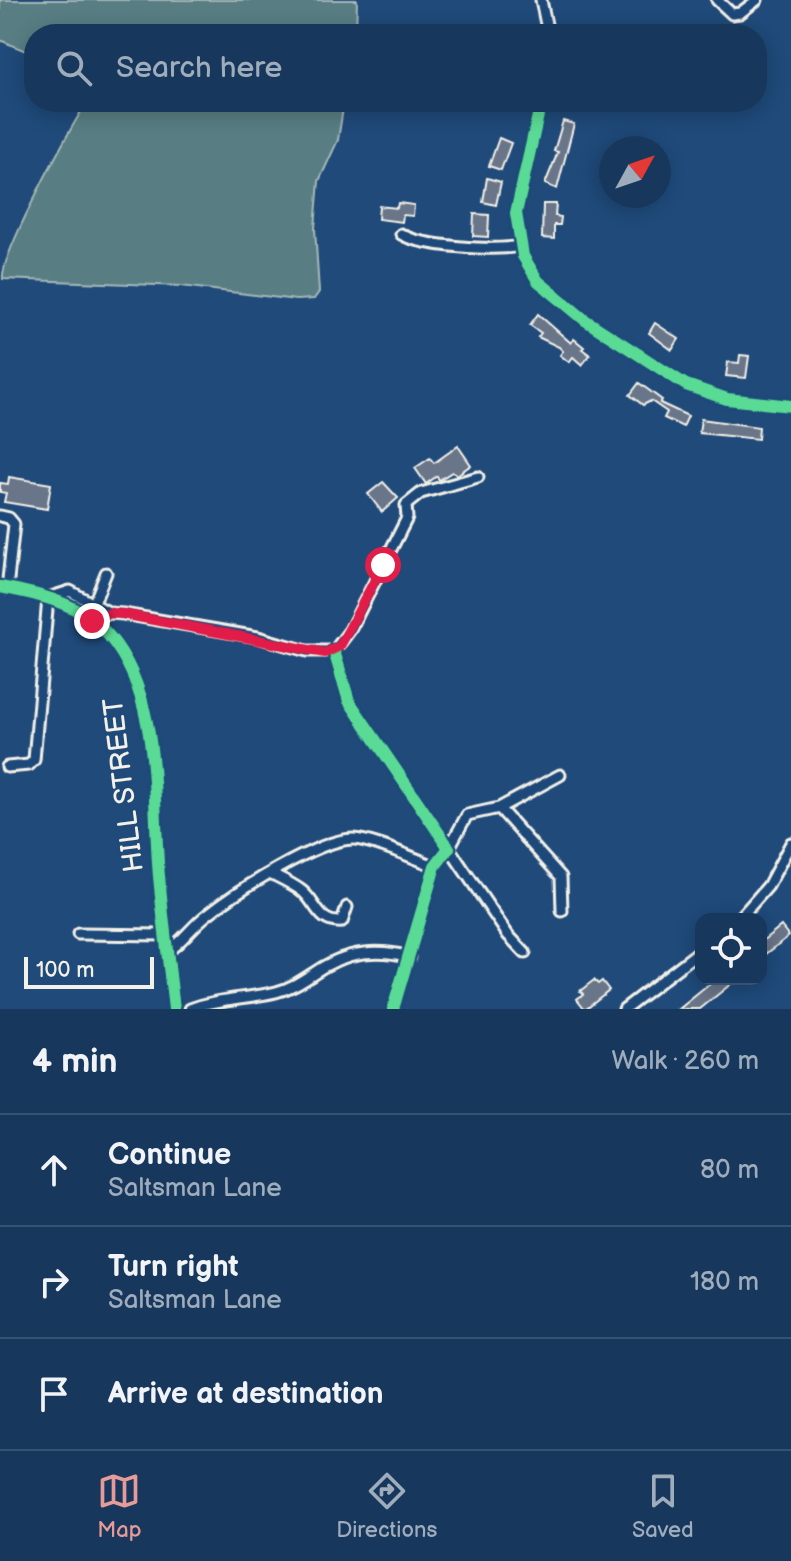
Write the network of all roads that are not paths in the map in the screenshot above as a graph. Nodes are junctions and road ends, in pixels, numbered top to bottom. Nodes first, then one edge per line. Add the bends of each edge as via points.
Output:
1 (541, 0) edge
2 (717, 0) edge
3 (757, 0) edge
4 (546, 24) edge
5 (539, 112) edge
6 (401, 234) dead end
7 (520, 246) junction
8 (791, 406) edge
9 (478, 477) dead end
10 (0, 516) edge
11 (106, 573) dead end
12 (4, 588) edge
13 (48, 598) junction
14 (94, 603) junction
15 (110, 613) junction
16 (92, 621) junction
17 (334, 651) junction
18 (7, 767) dead end
19 (560, 775) dead end
20 (499, 808) junction
21 (791, 843) edge
22 (449, 848) junction
23 (435, 866) junction
24 (272, 874) junction
25 (347, 907) dead end
26 (562, 911) dead end
27 (744, 913) edge
28 (78, 934) dead end
29 (165, 935) junction
30 (168, 951) junction
31 (525, 953) dead end
32 (695, 955) edge
33 (410, 957) junction
34 (174, 1009) edge
35 (190, 1009) edge
36 (393, 1009) edge
37 (624, 1009) edge

1 - 4 street
2 - 3 street via 732,14
5 - 7 street via 518,198
6 - 7 street via 417,241
7 - 8 street via 530,269 560,302 686,385 727,399
9 - 17 street via 421,493 406,505 407,518
10 - 12 street via 14,524
11 - 14 street
12 - 13 street, HILL STREET
13 - 14 street via 70,591
13 - 16 street, HILL STREET
13 - 18 street via 34,760
14 - 15 street
15 - 16 street
15 - 17 street via 258,637 307,651
16 - 29 street, HILL STREET via 127,660 140,696
17 - 22 street via 349,701
19 - 20 street
20 - 22 street via 467,815
20 - 26 street via 561,877
21 - 27 street via 768,886
22 - 23 street
22 - 31 street
23 - 24 street via 356,839 312,851
23 - 33 street
24 - 25 street via 305,893 332,923 342,922
24 - 30 street via 209,912
28 - 29 street
29 - 30 street, HILL STREET
30 - 34 street, HILL STREET
32 - 37 street
33 - 35 street via 361,952 279,992
33 - 36 street

